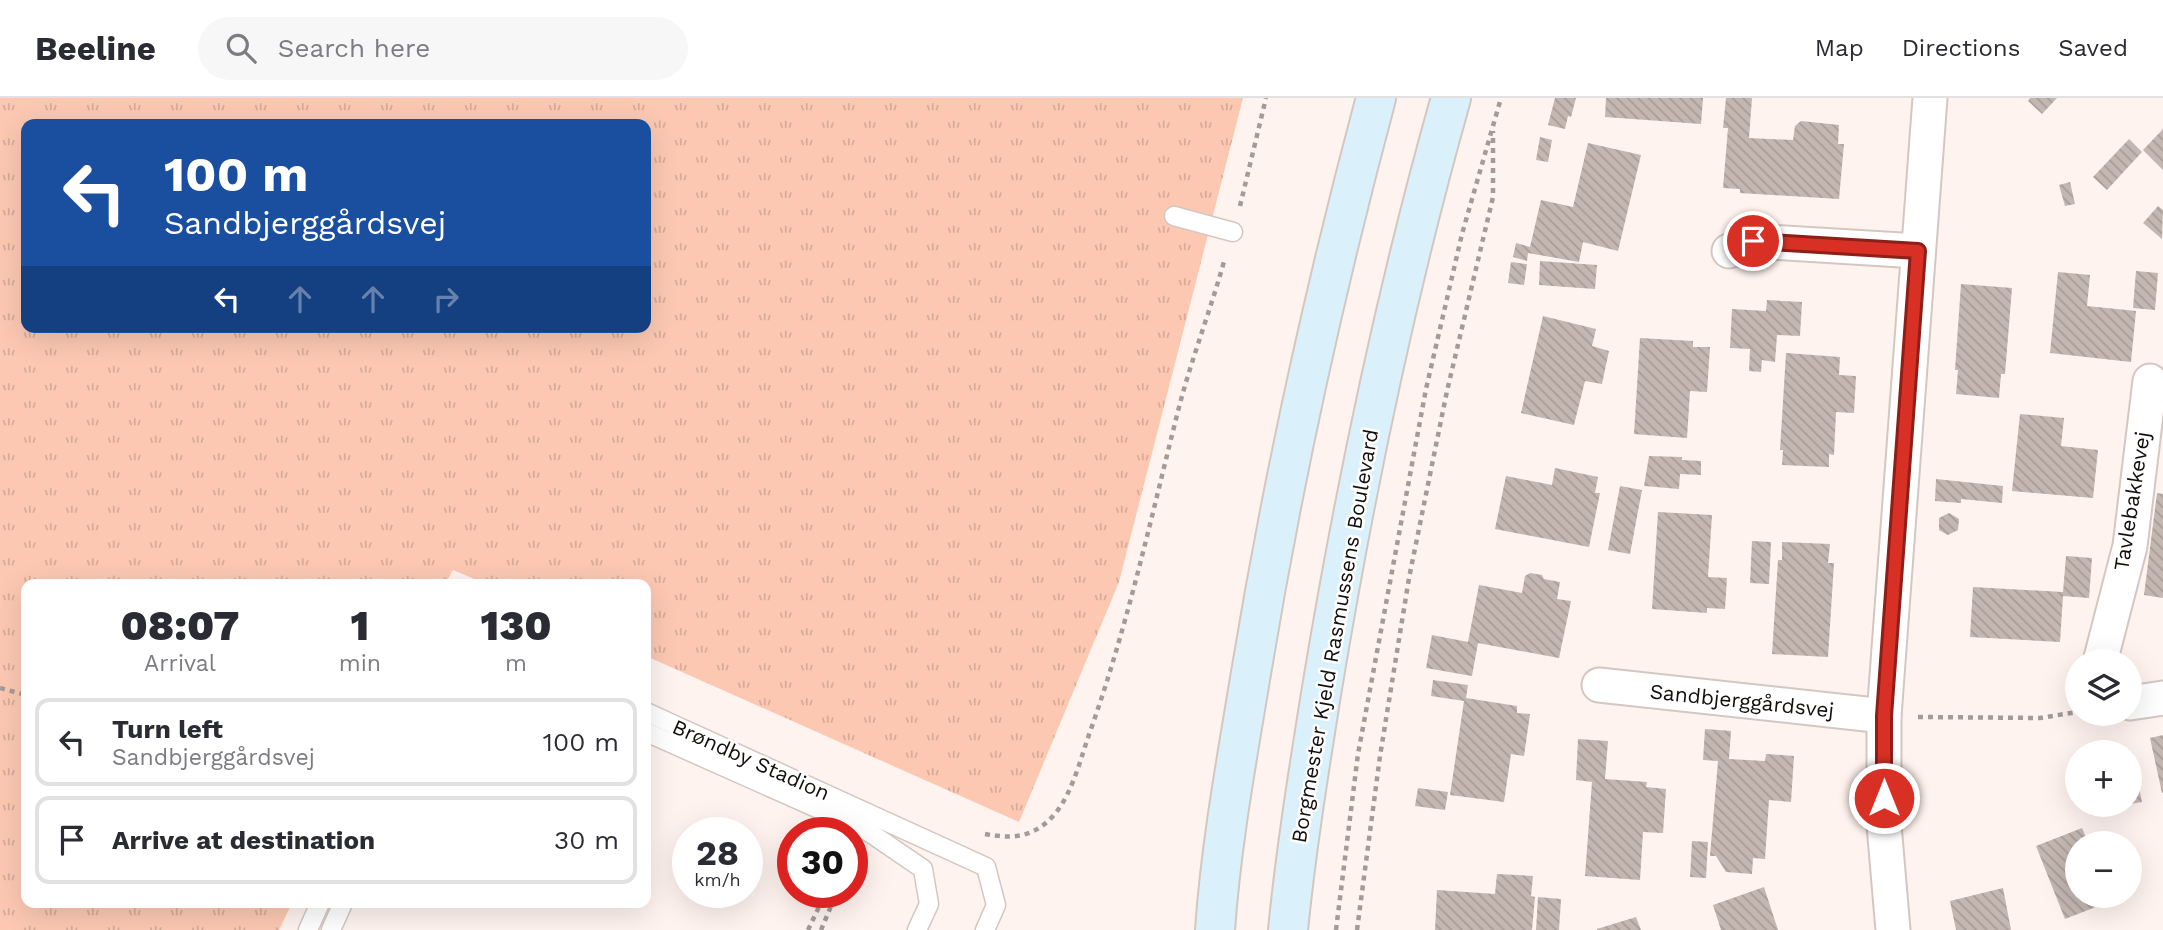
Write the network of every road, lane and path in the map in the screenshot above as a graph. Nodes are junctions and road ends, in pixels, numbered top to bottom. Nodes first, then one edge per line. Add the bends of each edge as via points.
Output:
1 (1266, 98) edge
2 (1376, 98) edge
3 (1451, 98) edge
4 (1501, 98) edge
5 (1930, 98) edge
6 (1493, 123) junction
7 (1174, 216) dead end
8 (1233, 232) junction
9 (1729, 251) dead end
10 (1918, 251) junction
11 (2150, 381) dead end
12 (2102, 649) edge
13 (1599, 685) dead end
14 (0, 688) edge
15 (21, 694) edge
16 (2163, 698) edge
17 (2142, 701) edge
18 (651, 714) edge
19 (2065, 714) edge
20 (1884, 716) junction
21 (651, 735) edge
22 (975, 833) dead end
23 (318, 908) edge
24 (341, 908) edge
25 (818, 908) edge
26 (830, 908) edge
27 (308, 930) edge
28 (331, 930) edge
29 (808, 930) edge
30 (821, 930) edge
31 (917, 930) edge
32 (985, 930) edge
33 (1215, 930) edge
34 (1288, 930) edge
35 (1336, 930) edge
36 (1357, 930) edge
37 (1893, 930) edge

1 - 8 path
2 - 33 street via 1310,364 1271,554 1240,738
3 - 34 street, Borgmester Kjeld Rasmussens Boulevard via 1380,379 1345,553
4 - 6 path
5 - 10 street
6 - 35 path via 1424,402 1359,754
6 - 36 path via 1493,197 1409,578
7 - 8 lane
8 - 22 path via 1178,408 1124,628 1068,789 1054,815 1034,832 1011,837
9 - 10 street via 1753,241
10 - 20 street
11 - 12 street, Tavlebakkevej via 2130,545
13 - 20 street, Sandbjerggårdsvej
14 - 15 path
16 - 17 street
18 - 32 lane, Brøndby Stadion via 986,867 996,905
19 - 20 path via 2040,718
20 - 37 street via 1884,825
21 - 31 lane, Brøndby Stadion via 866,830 923,869 929,904
23 - 27 lane
24 - 28 lane
25 - 29 path
26 - 30 path

